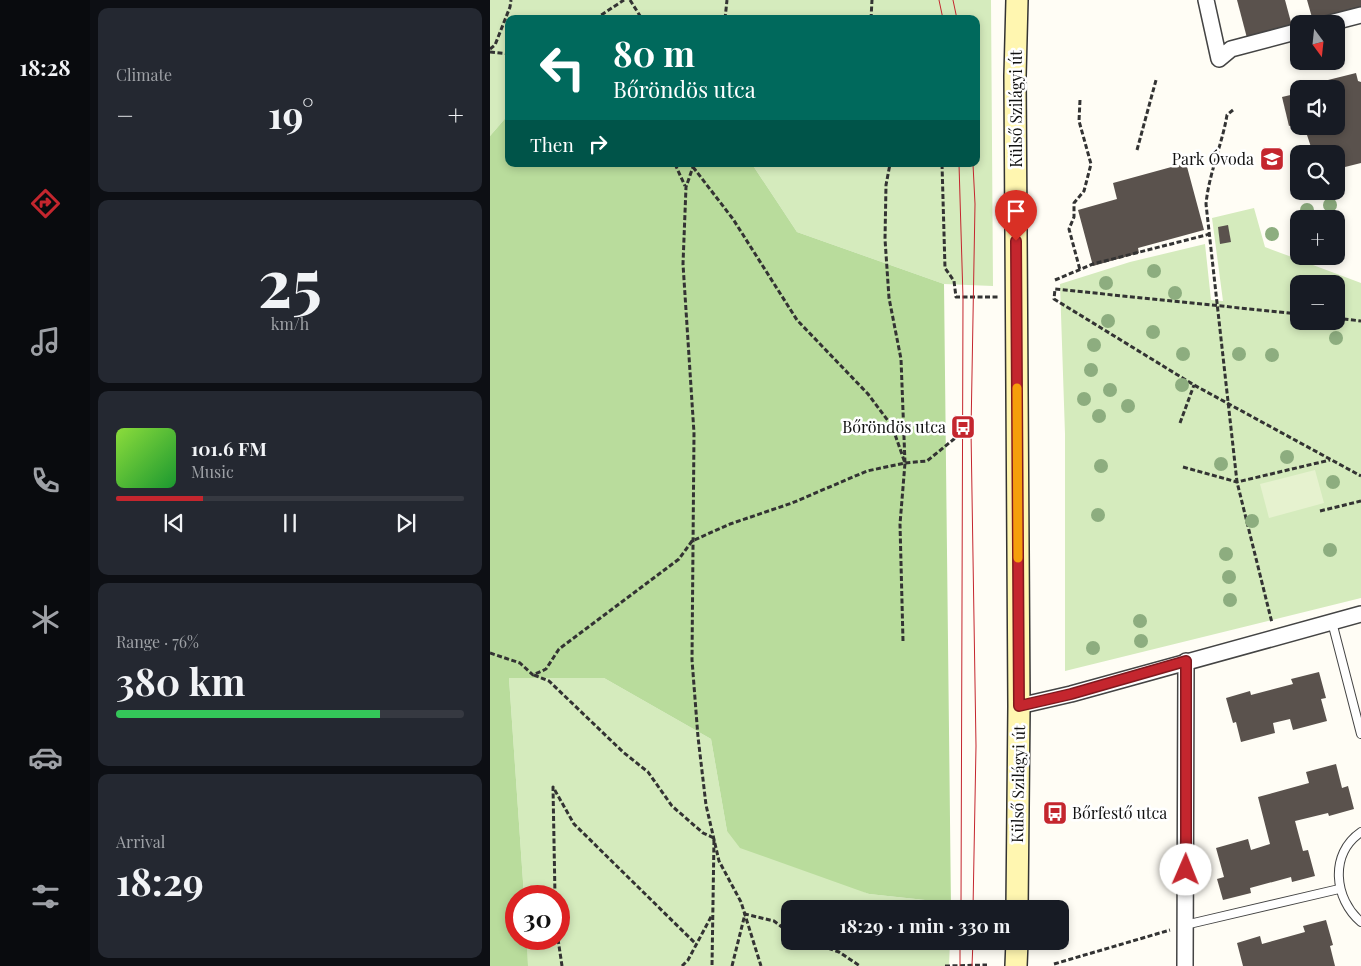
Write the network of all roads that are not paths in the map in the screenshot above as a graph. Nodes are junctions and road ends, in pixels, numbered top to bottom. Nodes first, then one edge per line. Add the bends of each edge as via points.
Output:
1 (1017, 0) edge
2 (1206, 0) edge
3 (1361, 15) edge
4 (1345, 19) edge
5 (1290, 33) edge
6 (1361, 614) edge
7 (1332, 622) junction
8 (1186, 661) junction
9 (1019, 706) junction
10 (1361, 734) edge
11 (1361, 832) edge
12 (1339, 888) junction
13 (1017, 900) edge
14 (1361, 922) edge
15 (1185, 925) junction
16 (1017, 950) edge
17 (1016, 966) edge
18 (1185, 966) edge

1 - 9 street, Külső Szilágyi út
2 - 5 street via 1219,59 1231,49
3 - 4 street
6 - 7 street
7 - 8 street
7 - 10 lane
8 - 9 street
8 - 15 street
9 - 13 street, Külső Szilágyi út
11 - 12 lane via 1347,846 1341,860
12 - 14 lane via 1344,902
12 - 15 lane
15 - 18 street
16 - 17 street

